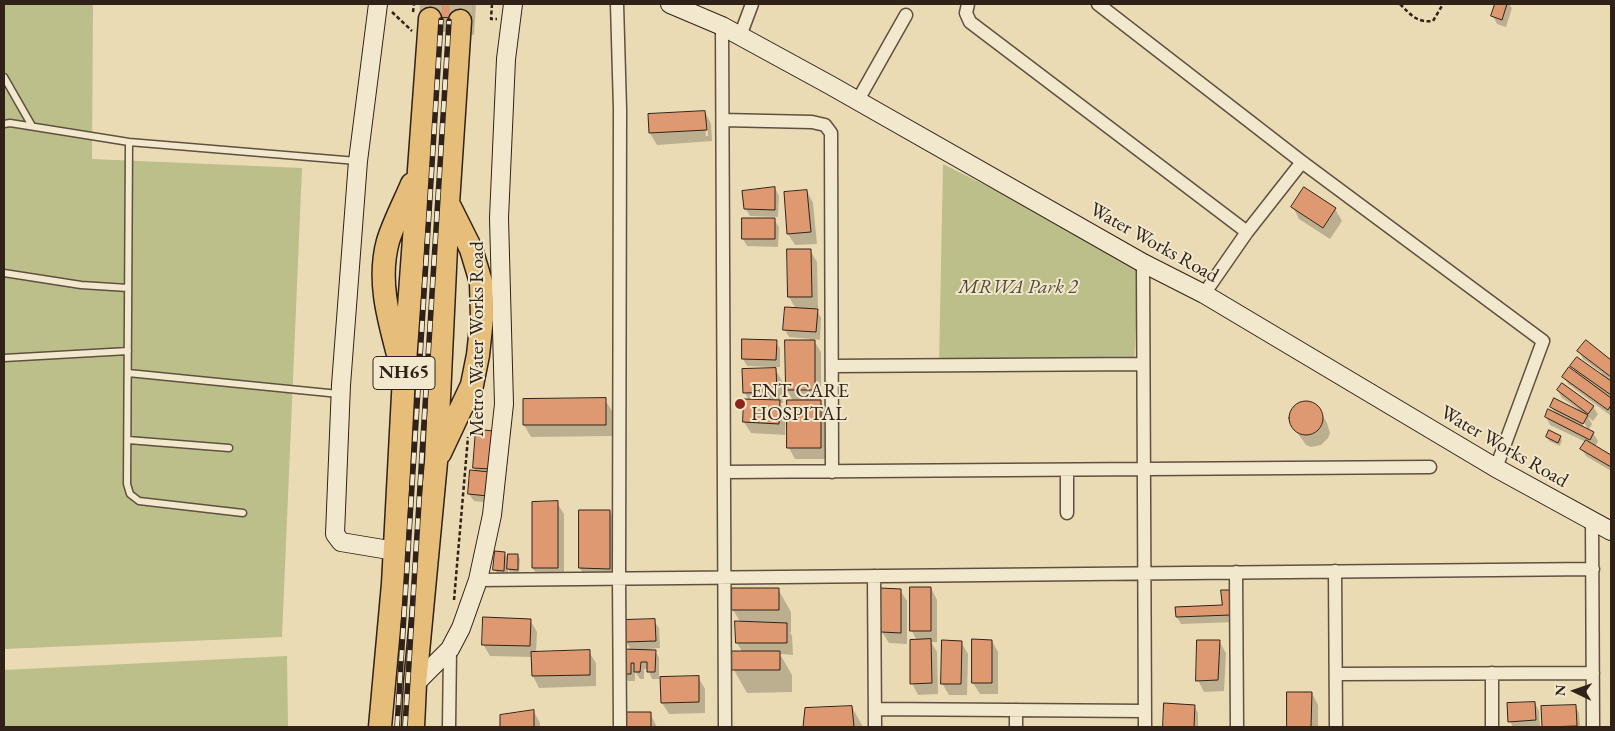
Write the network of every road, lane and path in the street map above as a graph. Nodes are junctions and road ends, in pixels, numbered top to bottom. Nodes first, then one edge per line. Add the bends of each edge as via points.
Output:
1 (492, 4) edge
2 (513, 4) edge
3 (617, 4) edge
4 (670, 4) edge
5 (752, 4) edge
6 (968, 4) edge
7 (1098, 4) edge
8 (1400, 4) edge
9 (1444, 4) edge
10 (384, 7) edge
11 (906, 15) dead end
12 (491, 19) dead end
13 (460, 22) tunnel mouth
14 (421, 25) joint
15 (722, 26) junction
16 (740, 36) junction
17 (4, 77) edge
18 (858, 100) junction
19 (723, 120) junction
20 (4, 124) edge
21 (32, 126) junction
22 (129, 142) junction
23 (358, 161) junction
24 (1302, 162) junction
25 (448, 204) junction
26 (1247, 232) junction
27 (1143, 263) junction
28 (4, 273) edge
29 (128, 288) junction
30 (1204, 294) junction
31 (128, 351) junction
32 (4, 358) edge
33 (1144, 364) junction
34 (832, 366) junction
35 (128, 373) junction
36 (340, 394) junction
37 (128, 440) junction
38 (229, 448) dead end
39 (436, 462) junction
40 (1430, 467) dead end
41 (1496, 468) junction
42 (1144, 469) junction
43 (1068, 470) junction
44 (724, 472) junction
45 (832, 472) junction
46 (243, 512) dead end
47 (1068, 513) dead end
48 (1592, 521) junction
49 (1611, 530) edge
50 (395, 551) junction
51 (1592, 569) junction
52 (1335, 571) junction
53 (1236, 572) junction
54 (1144, 573) junction
55 (874, 576) junction
56 (725, 577) junction
57 (619, 578) junction
58 (478, 580) junction
59 (450, 649) junction
60 (1492, 673) junction
61 (1593, 673) junction
62 (1336, 674) junction
63 (415, 684) junction
64 (875, 709) junction
65 (1016, 710) junction
66 (1145, 712) junction
67 (380, 727) edge
68 (413, 727) edge
69 (449, 727) edge
70 (620, 727) edge
71 (725, 727) edge
72 (875, 727) edge
73 (1016, 727) edge
74 (1145, 727) edge
75 (1237, 727) edge
76 (1336, 727) edge
77 (1492, 727) edge
78 (1593, 727) edge

1 - 12 path
2 - 58 street, Metro Water Works Road via 506,58 499,218 504,404 492,515
3 - 57 street via 620,109
4 - 15 street, Water Works Road
5 - 16 street
6 - 26 street via 966,12 970,22
7 - 24 street
8 - 9 path via 1423,22 1433,21
10 - 14 path
10 - 23 street
11 - 18 street
13 - 25 highway, NH65
14 - 50 highway, NH65 via 420,164 388,242 383,278 385,305 404,376
15 - 16 street, Water Works Road
15 - 19 street
16 - 18 street, Water Works Road
17 - 21 lane
18 - 27 street, Water Works Road
19 - 34 street via 812,122 825,125 831,132
19 - 44 street
20 - 21 lane
21 - 22 lane
22 - 23 lane
22 - 29 lane
23 - 36 street
24 - 26 street
24 - 41 street via 1543,341
25 - 39 highway, NH65
25 - 39 highway via 471,250 481,282 482,318 472,384
26 - 30 street
27 - 30 street, Water Works Road
27 - 33 street
28 - 29 lane via 82,285
29 - 31 lane
30 - 41 street, Water Works Road
31 - 32 lane
31 - 35 lane
33 - 34 street
33 - 42 street
34 - 45 street
35 - 36 lane
35 - 37 lane
36 - 50 street via 334,534 341,542
37 - 38 lane
37 - 46 lane via 127,484 134,499
39 - 63 highway, NH65
40 - 42 street
41 - 48 street, Water Works Road
42 - 43 street
42 - 54 street
43 - 45 street
43 - 47 street
44 - 45 street
44 - 56 street
48 - 49 street, Water Works Road
48 - 51 street
50 - 67 highway, NH65
51 - 52 street
51 - 61 street
52 - 53 street
52 - 62 street
53 - 54 street
53 - 75 street
54 - 55 street
54 - 66 street
55 - 56 street
55 - 64 street
56 - 57 street
56 - 71 street
57 - 58 street
57 - 70 street
58 - 59 street, Metro Water Works Road via 462,628
59 - 63 street, Metro Water Works Road
59 - 69 street
60 - 61 street
60 - 62 street
60 - 77 street
61 - 78 street
62 - 76 street
63 - 68 highway, NH65
64 - 65 street
64 - 72 street
65 - 66 street
65 - 73 street
66 - 74 street

